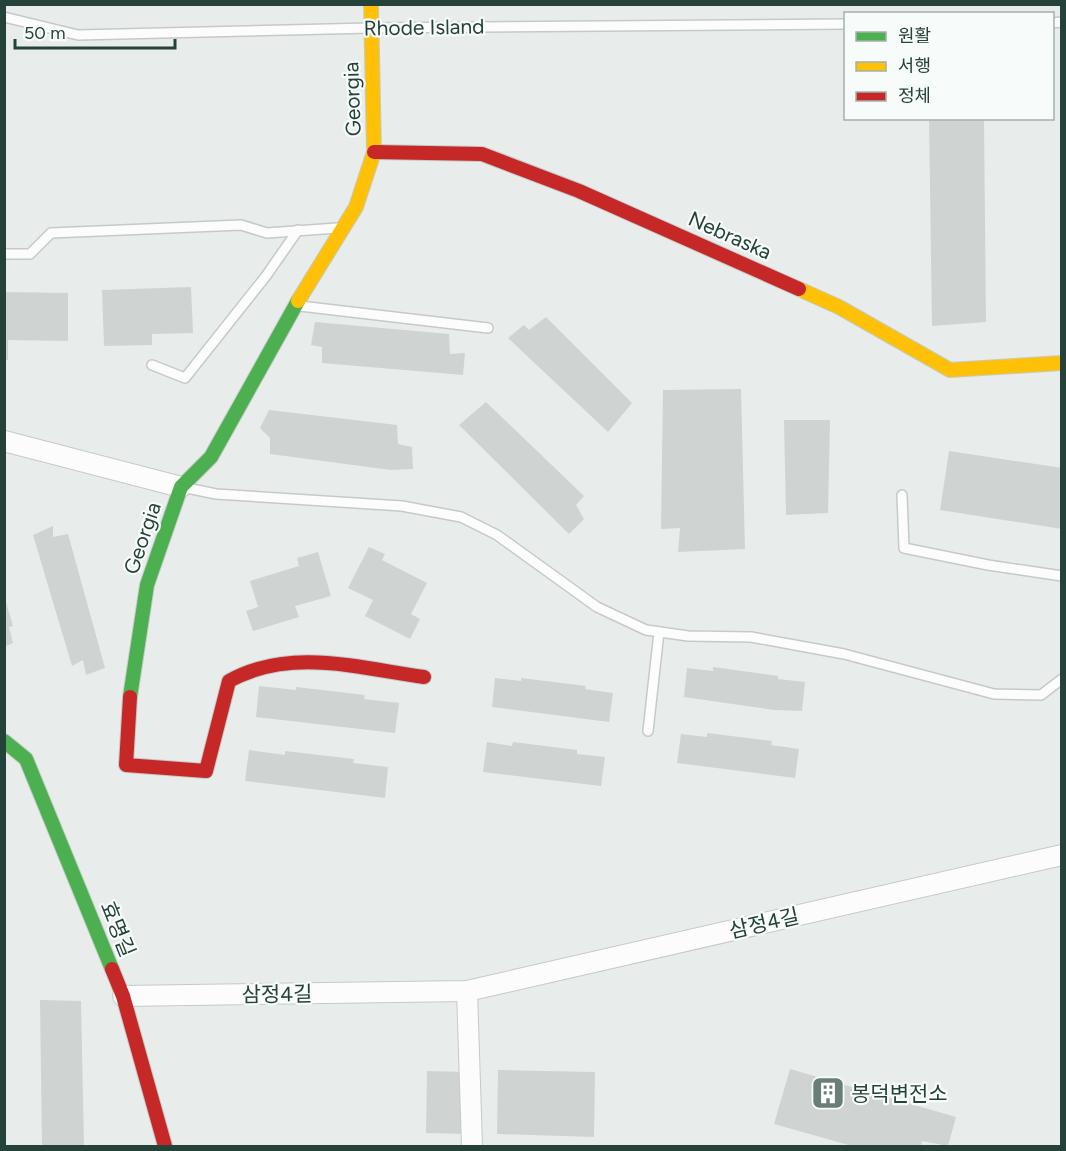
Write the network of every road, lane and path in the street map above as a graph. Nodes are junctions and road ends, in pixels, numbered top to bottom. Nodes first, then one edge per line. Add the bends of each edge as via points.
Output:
1 (371, 4) edge
2 (4, 16) edge
3 (844, 24) edge
4 (371, 27) junction
5 (374, 152) junction
6 (344, 227) junction
7 (297, 230) junction
8 (4, 254) edge
9 (296, 305) junction
10 (488, 328) dead end
11 (1062, 363) edge
12 (152, 365) dead end
13 (4, 441) edge
14 (181, 487) junction
15 (902, 495) dead end
16 (1062, 576) edge
17 (659, 632) junction
18 (424, 678) dead end
19 (1062, 679) edge
20 (648, 731) dead end
21 (4, 741) edge
22 (1062, 855) edge
23 (467, 992) junction
24 (123, 996) junction
25 (165, 1146) edge
26 (472, 1146) edge

1 - 4 street, Georgia
2 - 4 lane, Rhode Island via 78,34
3 - 4 lane, Rhode Island
4 - 5 street, Georgia
5 - 6 street, Georgia via 356,207
5 - 11 street, Nebraska via 482,154 839,307 950,370
6 - 7 lane
6 - 9 street, Georgia
7 - 8 lane via 267,233 241,225 51,233 30,254
7 - 12 lane via 266,276 185,378
9 - 10 lane
9 - 14 street, Georgia via 210,457
13 - 14 street
14 - 17 lane via 216,494 402,506 461,517 497,536 597,607 646,630
14 - 18 street, Georgia via 147,585 129,708 126,765 206,771 229,681 248,669 303,660
15 - 16 lane via 904,548 988,566
17 - 19 lane via 751,637 844,654 994,694 1041,695
17 - 20 lane
21 - 24 street, 효명길 via 26,759
22 - 23 street, 삼정4길
23 - 24 street, 삼정4길
23 - 26 street
24 - 25 street, 효명길

